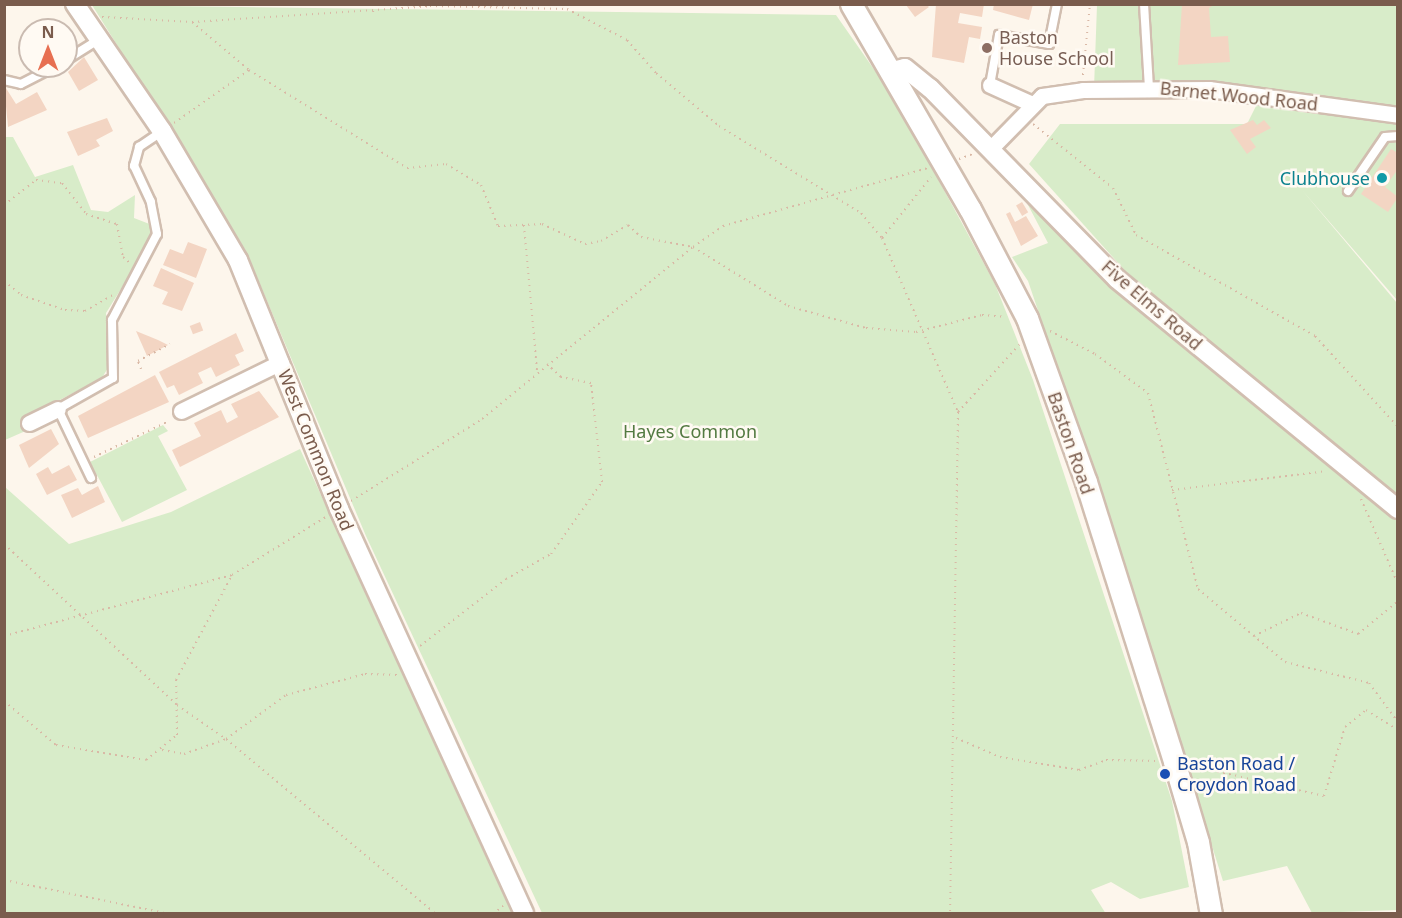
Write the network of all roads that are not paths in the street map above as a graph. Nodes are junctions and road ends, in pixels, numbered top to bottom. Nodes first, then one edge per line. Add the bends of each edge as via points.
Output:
1 (851, 4) edge
2 (1057, 4) edge
3 (1144, 4) edge
4 (79, 10) edge
5 (100, 39) junction
6 (78, 53) edge
7 (893, 71) junction
8 (33, 78) edge
9 (4, 80) edge
10 (990, 85) joint
11 (1149, 87) junction
12 (1027, 109) junction
13 (1398, 115) edge
14 (162, 131) junction
15 (1398, 136) edge
16 (993, 146) junction
17 (1348, 191) dead end
18 (281, 362) junction
19 (58, 409) junction
20 (181, 411) road end
21 (29, 423) dead end
22 (91, 478) dead end
23 (1398, 509) edge
24 (524, 914) edge
25 (1211, 914) edge

1 - 7 main road, Baston Road
2 - 10 lane via 1049,44 999,35
3 - 11 lane
4 - 5 street, West Common Road
5 - 6 lane
5 - 14 street, West Common Road
7 - 16 street, Five Elms Road via 905,68
7 - 25 main road, Baston Road via 1029,325 1086,482 1174,761 1198,842
8 - 9 lane via 21,84
10 - 12 street
11 - 12 street, Barnet Wood Road via 1042,96
11 - 13 street, Barnet Wood Road via 1209,89
12 - 16 street, Barnet Wood Road
14 - 18 street, West Common Road via 238,260
14 - 19 lane via 139,147 134,166 151,202 157,234 112,320 113,378
15 - 17 lane via 1385,137
16 - 23 street, Five Elms Road via 1117,279
18 - 20 street
18 - 24 street, West Common Road via 339,509
19 - 21 street
19 - 22 lane

